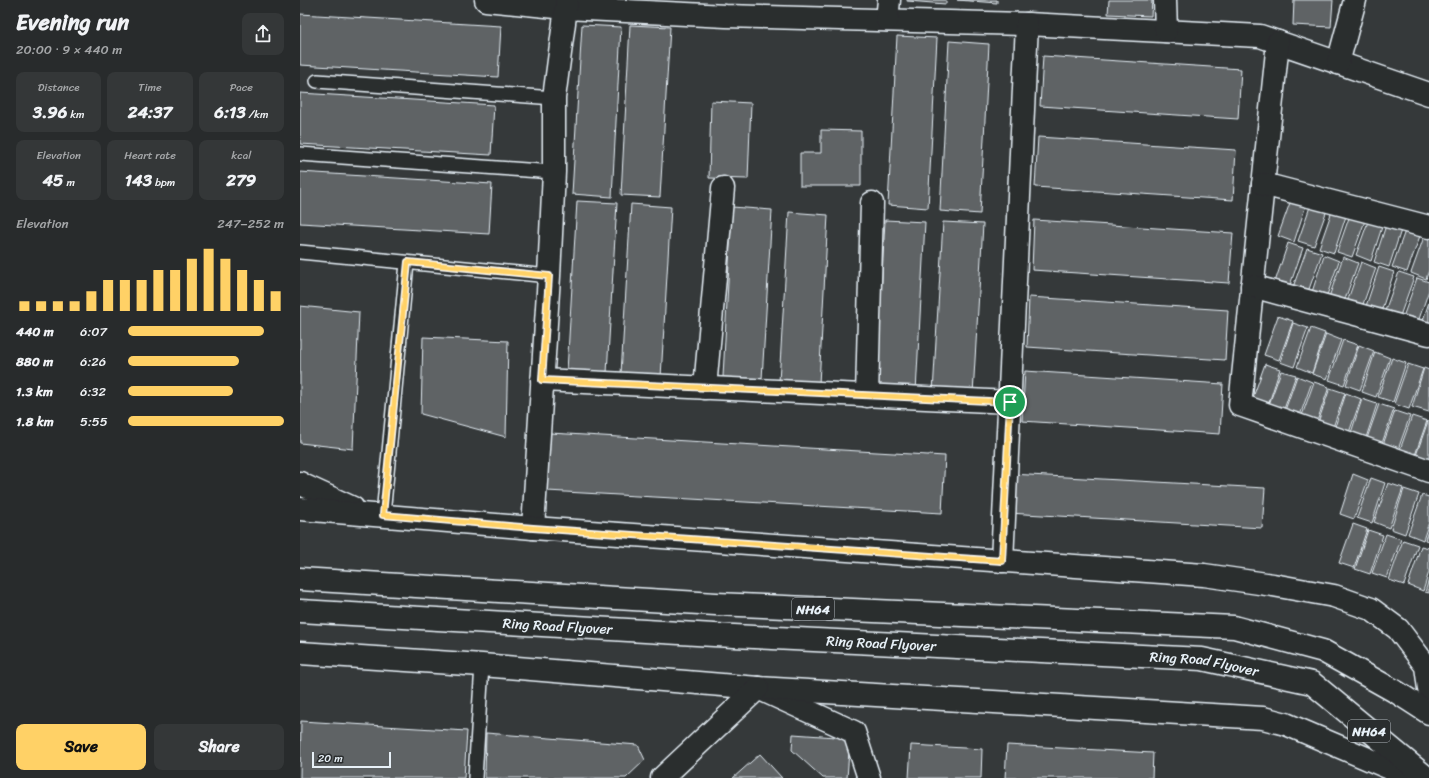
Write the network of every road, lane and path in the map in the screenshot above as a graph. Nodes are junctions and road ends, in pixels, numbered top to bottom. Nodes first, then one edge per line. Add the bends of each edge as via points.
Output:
1 (486, 0) edge
2 (1165, 0) edge
3 (1355, 0) edge
4 (567, 4) edge
5 (726, 8) edge
6 (888, 10) edge
7 (1027, 24) junction
8 (1166, 31) junction
9 (1278, 42) junction
10 (1338, 63) junction
11 (317, 81) dead end
12 (1429, 94) edge
13 (554, 98) junction
14 (300, 154) edge
15 (554, 172) junction
16 (1263, 184) junction
17 (723, 188) dead end
18 (872, 203) dead end
19 (1429, 227) edge
20 (300, 252) edge
21 (408, 262) junction
22 (549, 276) junction
23 (1252, 286) junction
24 (1429, 334) edge
25 (542, 380) junction
26 (705, 388) junction
27 (867, 396) junction
28 (1010, 402) junction
29 (1429, 471) edge
30 (300, 483) edge
31 (300, 509) edge
32 (374, 514) junction
33 (533, 528) junction
34 (1002, 561) junction
35 (300, 579) edge
36 (300, 611) edge
37 (300, 653) edge
38 (482, 665) junction
39 (758, 688) junction
40 (1429, 689) edge
41 (1429, 713) edge
42 (673, 775) edge
43 (475, 778) edge
44 (869, 778) edge
45 (1413, 778) edge
46 (1427, 778) edge

1 - 4 main road
2 - 8 main road
3 - 10 main road
4 - 5 main road
4 - 13 main road
5 - 6 main road
6 - 7 main road
7 - 8 main road
7 - 28 main road
8 - 9 main road via 1260,36
9 - 10 main road
9 - 16 main road
10 - 12 main road
11 - 13 lane
13 - 15 main road
14 - 15 lane
15 - 22 main road
16 - 19 main road
16 - 23 main road
17 - 26 main road
18 - 27 main road
20 - 21 lane
21 - 22 lane
21 - 32 lane
22 - 25 main road
23 - 24 main road
23 - 29 main road via 1240,405
25 - 26 main road
25 - 33 main road
26 - 27 main road
27 - 28 main road
28 - 34 main road
30 - 32 main road
31 - 32 main road
32 - 33 main road
33 - 34 main road
34 - 40 main road via 1204,575 1334,596 1371,609 1398,629 1426,666
35 - 41 main road, NH64 via 740,605 1234,628 1323,651
36 - 46 main road, Ring Road Flyover / NH64 via 1202,660 1312,683
37 - 38 main road
38 - 39 main road
38 - 43 lane
39 - 42 main road
39 - 44 main road via 854,732
39 - 45 main road via 1263,718 1286,724

